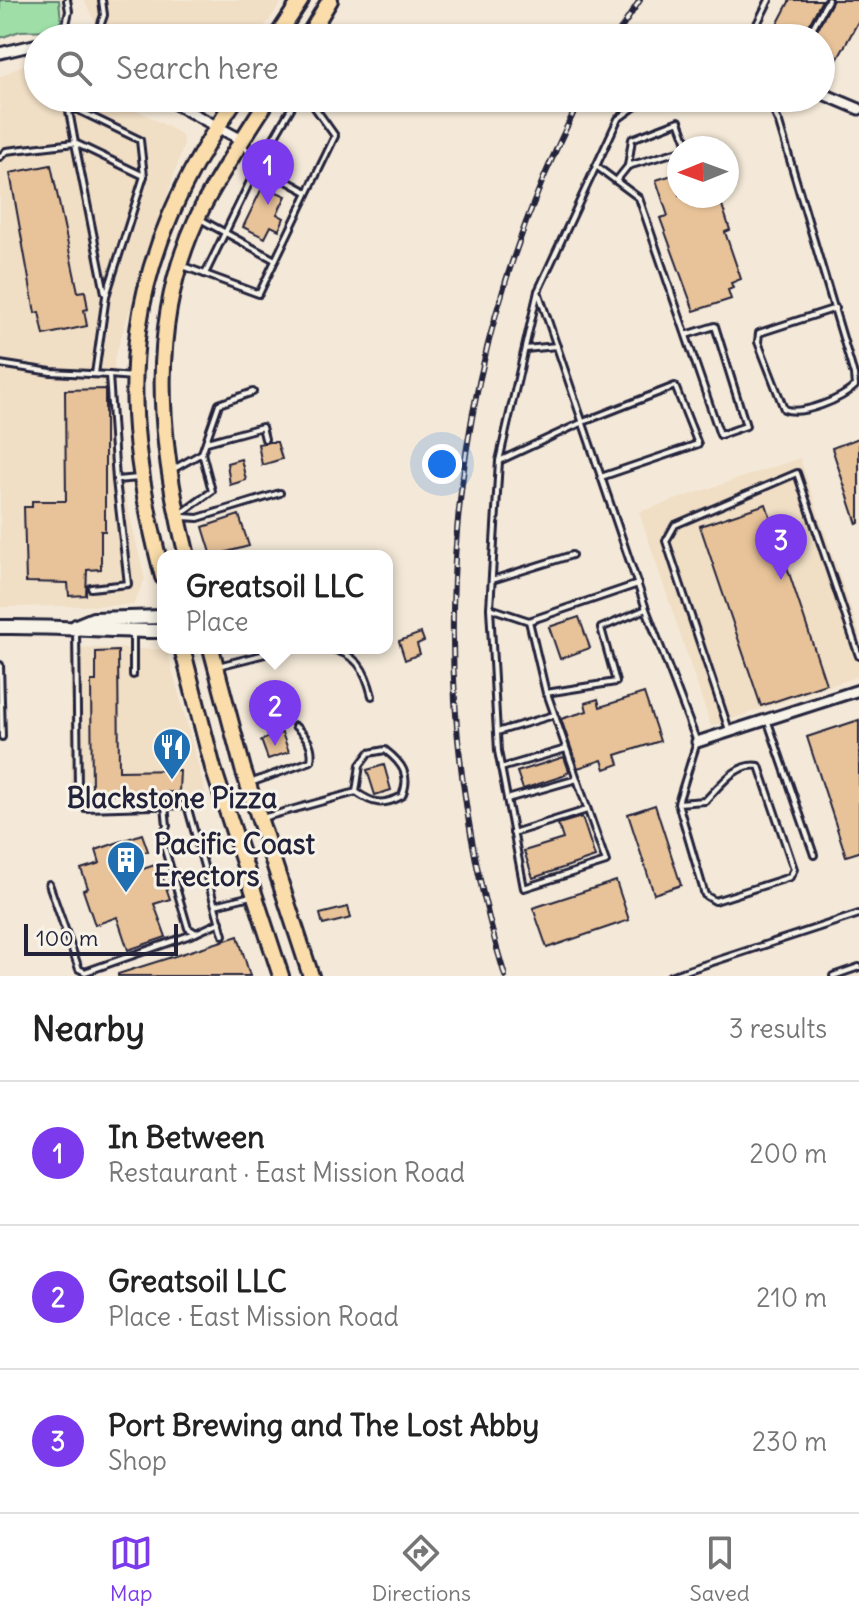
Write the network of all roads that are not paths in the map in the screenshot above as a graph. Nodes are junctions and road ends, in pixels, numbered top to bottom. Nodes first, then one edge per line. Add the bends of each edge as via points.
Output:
1 (67, 0) edge
2 (102, 0) edge
3 (300, 0) edge
4 (330, 0) edge
5 (769, 0) edge
6 (828, 0) edge
7 (317, 23) edge
8 (66, 24) edge
9 (101, 24) edge
10 (285, 24) edge
11 (757, 24) edge
12 (815, 24) edge
13 (24, 47) edge
14 (0, 53) edge
15 (835, 99) edge
16 (859, 109) edge
17 (69, 112) edge
18 (82, 112) edge
19 (191, 112) edge
20 (227, 112) edge
21 (260, 112) edge
22 (289, 112) edge
23 (318, 112) edge
24 (628, 112) edge
25 (774, 112) edge
26 (218, 126) junction
27 (685, 136) edge
28 (242, 140) junction
29 (75, 143) junction
30 (667, 155) edge
31 (0, 157) edge
32 (258, 165) junction
33 (596, 166) junction
34 (628, 166) junction
35 (144, 176) junction
36 (616, 181) junction
37 (308, 193) junction
38 (198, 217) junction
39 (224, 235) junction
40 (275, 260) junction
41 (180, 265) junction
42 (205, 274) junction
43 (538, 291) junction
44 (106, 296) junction
45 (836, 308) junction
46 (686, 335) junction
47 (557, 346) junction
48 (525, 349) junction
49 (0, 364) edge
50 (95, 374) junction
51 (109, 375) junction
52 (134, 377) junction
53 (253, 392) dead end
54 (583, 422) junction
55 (265, 439) dead end
56 (207, 442) junction
57 (202, 453) junction
58 (499, 461) junction
59 (167, 472) junction
60 (601, 477) junction
61 (139, 478) junction
62 (116, 480) junction
63 (280, 493) dead end
64 (177, 516) junction
65 (186, 550) edge
66 (157, 552) edge
67 (572, 555) dead end
68 (492, 580) junction
69 (638, 584) junction
70 (91, 588) dead end
71 (490, 608) junction
72 (646, 609) junction
73 (157, 617) edge
74 (529, 621) junction
75 (76, 626) junction
76 (0, 627) edge
77 (133, 631) junction
78 (157, 631) edge
79 (184, 654) edge
80 (213, 654) edge
81 (266, 654) edge
82 (345, 654) edge
83 (859, 656) edge
84 (0, 665) edge
85 (216, 667) junction
86 (133, 675) dead end
87 (859, 690) edge
88 (546, 693) junction
89 (372, 696) dead end
90 (554, 715) junction
91 (768, 722) junction
92 (295, 726) dead end
93 (497, 732) junction
94 (730, 732) junction
95 (2, 737) dead end
96 (697, 742) junction
97 (566, 749) junction
98 (501, 768) junction
99 (577, 779) junction
100 (248, 784) junction
101 (78, 788) dead end
102 (356, 792) junction
103 (507, 799) junction
104 (678, 803) junction
105 (165, 805) junction
106 (85, 808) dead end
107 (588, 809) junction
108 (259, 819) junction
109 (513, 833) junction
110 (814, 855) dead end
111 (49, 884) dead end
112 (254, 895) junction
113 (215, 905) junction
114 (859, 914) edge
115 (220, 922) junction
116 (196, 933) junction
117 (223, 935) dead end
118 (859, 967) edge
119 (281, 976) edge
120 (311, 976) edge
121 (670, 976) edge
122 (833, 976) edge

1 - 8 lane
2 - 9 lane
3 - 10 main road
4 - 7 main road
5 - 11 lane
6 - 12 lane
13 - 14 street
15 - 16 street
17 - 29 lane
18 - 35 lane via 140,140
19 - 26 street
20 - 26 main road
21 - 28 main road
22 - 32 lane
23 - 37 lane via 335,136
24 - 33 lane via 618,119
25 - 45 lane
26 - 28 street
26 - 52 main road via 188,175 158,247 141,312
27 - 34 lane via 679,121 632,139
28 - 32 lane
28 - 38 main road
29 - 31 lane via 6,151
29 - 35 lane
29 - 44 lane
30 - 34 lane
32 - 37 lane
32 - 39 lane
33 - 36 lane
33 - 43 lane
34 - 36 lane
35 - 44 lane
36 - 46 lane via 639,198
37 - 40 lane
38 - 39 lane
38 - 41 main road
39 - 40 lane
39 - 42 lane
40 - 42 lane via 259,294
41 - 42 lane
41 - 59 main road via 161,394
43 - 47 lane
43 - 48 lane
44 - 50 lane
45 - 45 lane via 855,386 847,394 801,410 784,409 759,333
46 - 46 lane via 720,435 746,426 715,326
47 - 48 lane
47 - 54 lane
48 - 58 lane
49 - 50 lane
50 - 51 lane
51 - 52 lane
51 - 62 lane
52 - 61 main road
53 - 56 lane via 219,404
54 - 58 lane
54 - 60 lane
54 - 60 lane via 675,386 698,444
55 - 56 lane via 262,427
56 - 57 lane
57 - 59 lane
57 - 64 lane via 212,491
58 - 68 lane
59 - 64 main road
60 - 69 lane
61 - 62 lane
61 - 66 main road
62 - 70 lane via 128,584
63 - 64 lane via 198,518
64 - 65 main road
67 - 68 lane
68 - 71 lane
69 - 72 lane
69 - 74 lane
71 - 74 lane
71 - 93 lane
72 - 88 lane via 601,628 616,682
72 - 96 lane
73 - 75 main road via 93,619
74 - 88 lane
75 - 76 main road
75 - 77 main road via 93,632
75 - 101 lane
77 - 78 main road
77 - 86 lane
79 - 112 main road
80 - 85 main road
81 - 85 lane
82 - 89 lane via 356,658 366,673
83 - 94 lane via 797,473 675,525 666,541
84 - 95 lane
85 - 100 main road
87 - 91 street
88 - 90 lane
90 - 93 lane
90 - 97 lane
91 - 94 street
91 - 110 lane
92 - 100 lane via 313,751 311,761
93 - 98 lane
94 - 96 street
96 - 104 lane
97 - 98 lane
97 - 99 lane
98 - 103 lane
99 - 103 lane
99 - 107 lane
100 - 108 main road
102 - 102 lane via 372,803 402,796 407,782 401,761 385,750 369,753 360,765
102 - 108 lane
103 - 109 lane
104 - 104 lane via 705,895 715,901 790,877 794,869 759,766 737,770 705,801
105 - 106 lane
105 - 113 lane via 187,805
105 - 116 lane via 167,826 161,836 188,928
107 - 109 lane
107 - 109 lane via 606,862 524,888
108 - 120 main road
111 - 116 lane via 79,969 85,972
112 - 113 lane
112 - 119 main road
113 - 115 lane
114 - 121 lane
115 - 116 lane
115 - 117 lane
118 - 122 lane

